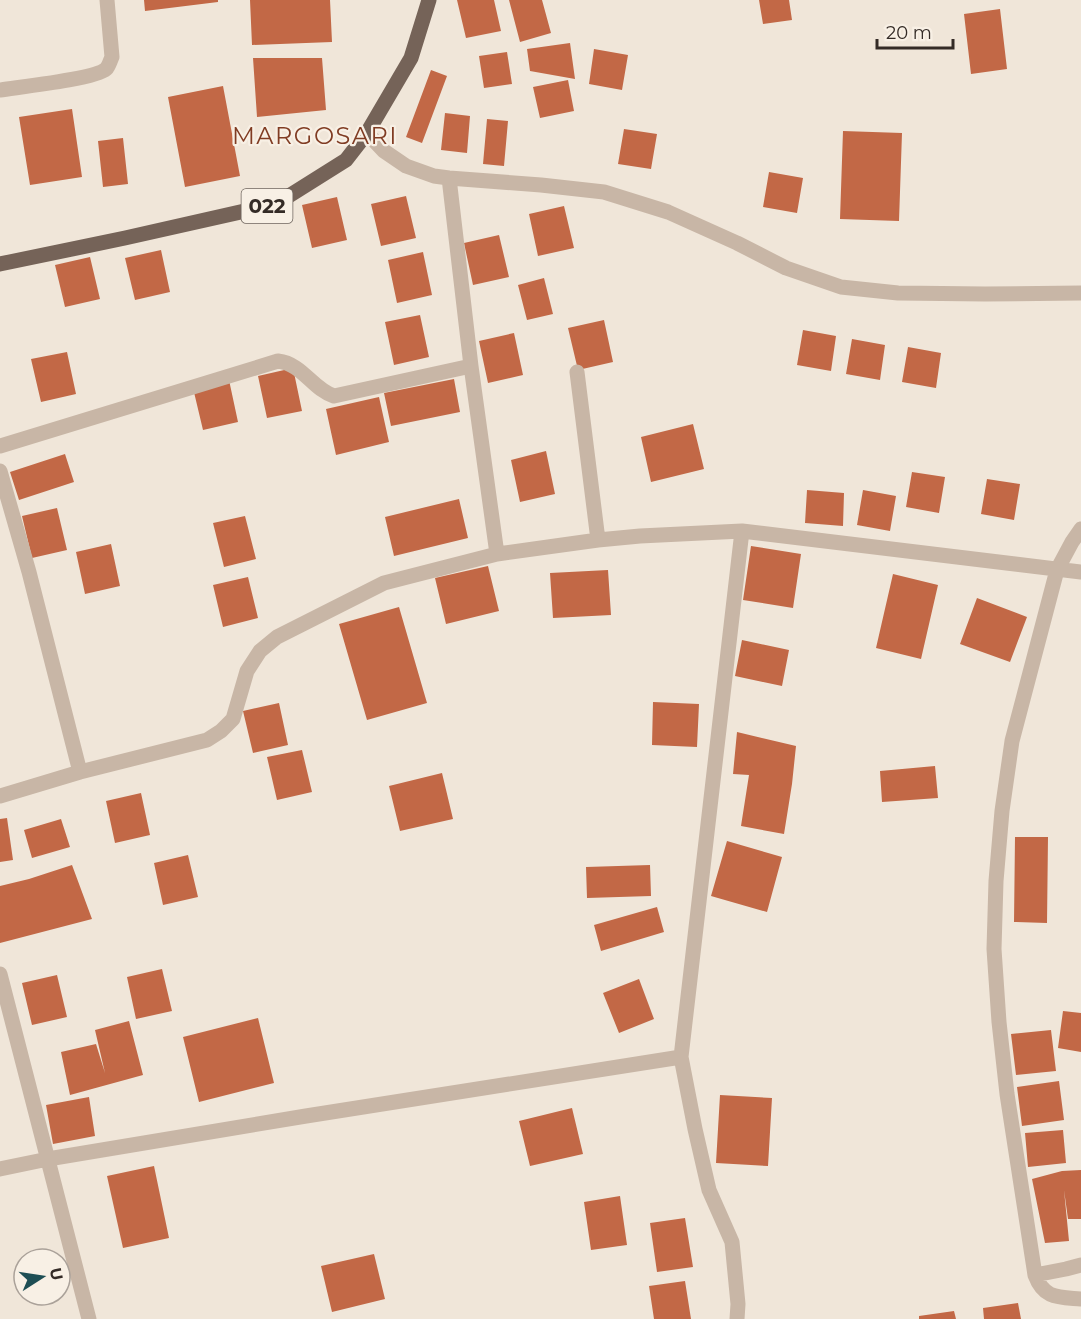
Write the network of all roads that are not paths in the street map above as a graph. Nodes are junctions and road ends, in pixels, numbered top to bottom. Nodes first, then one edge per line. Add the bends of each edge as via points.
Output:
1 (107, 0) edge
2 (429, 0) edge
3 (0, 90) edge
4 (367, 134) junction
5 (449, 178) junction
6 (0, 264) edge
7 (1081, 292) edge
8 (471, 366) junction
9 (577, 372) dead end
10 (0, 446) edge
11 (0, 471) edge
12 (1081, 529) edge
13 (742, 531) junction
14 (598, 540) junction
15 (497, 554) junction
16 (1058, 570) junction
17 (1081, 573) edge
18 (80, 772) junction
19 (0, 796) edge
20 (0, 974) edge
21 (681, 1057) junction
22 (48, 1159) junction
23 (0, 1168) edge
24 (1081, 1265) edge
25 (1035, 1275) junction
26 (1081, 1299) edge
27 (89, 1319) edge
28 (737, 1319) edge

1 - 3 street via 112,57 105,70 87,77
2 - 4 main road, 022 via 411,58
4 - 5 street via 406,166
4 - 6 main road, 022 via 346,160 276,204
5 - 7 street via 604,192 668,212 786,268 842,287 898,293
5 - 8 street
8 - 10 street via 334,396 289,363 278,361
8 - 15 street
9 - 14 street
11 - 18 street
12 - 16 street
13 - 14 street
13 - 16 street
13 - 21 street
14 - 15 street
15 - 18 street via 384,583 277,637 260,651 248,671 233,719 207,740
16 - 17 street
16 - 25 street via 1012,741 995,904 999,1022
18 - 19 street
20 - 22 street
21 - 22 street
21 - 28 street via 709,1190 732,1242
22 - 23 street
22 - 27 street
24 - 25 street
25 - 26 street via 1049,1294

